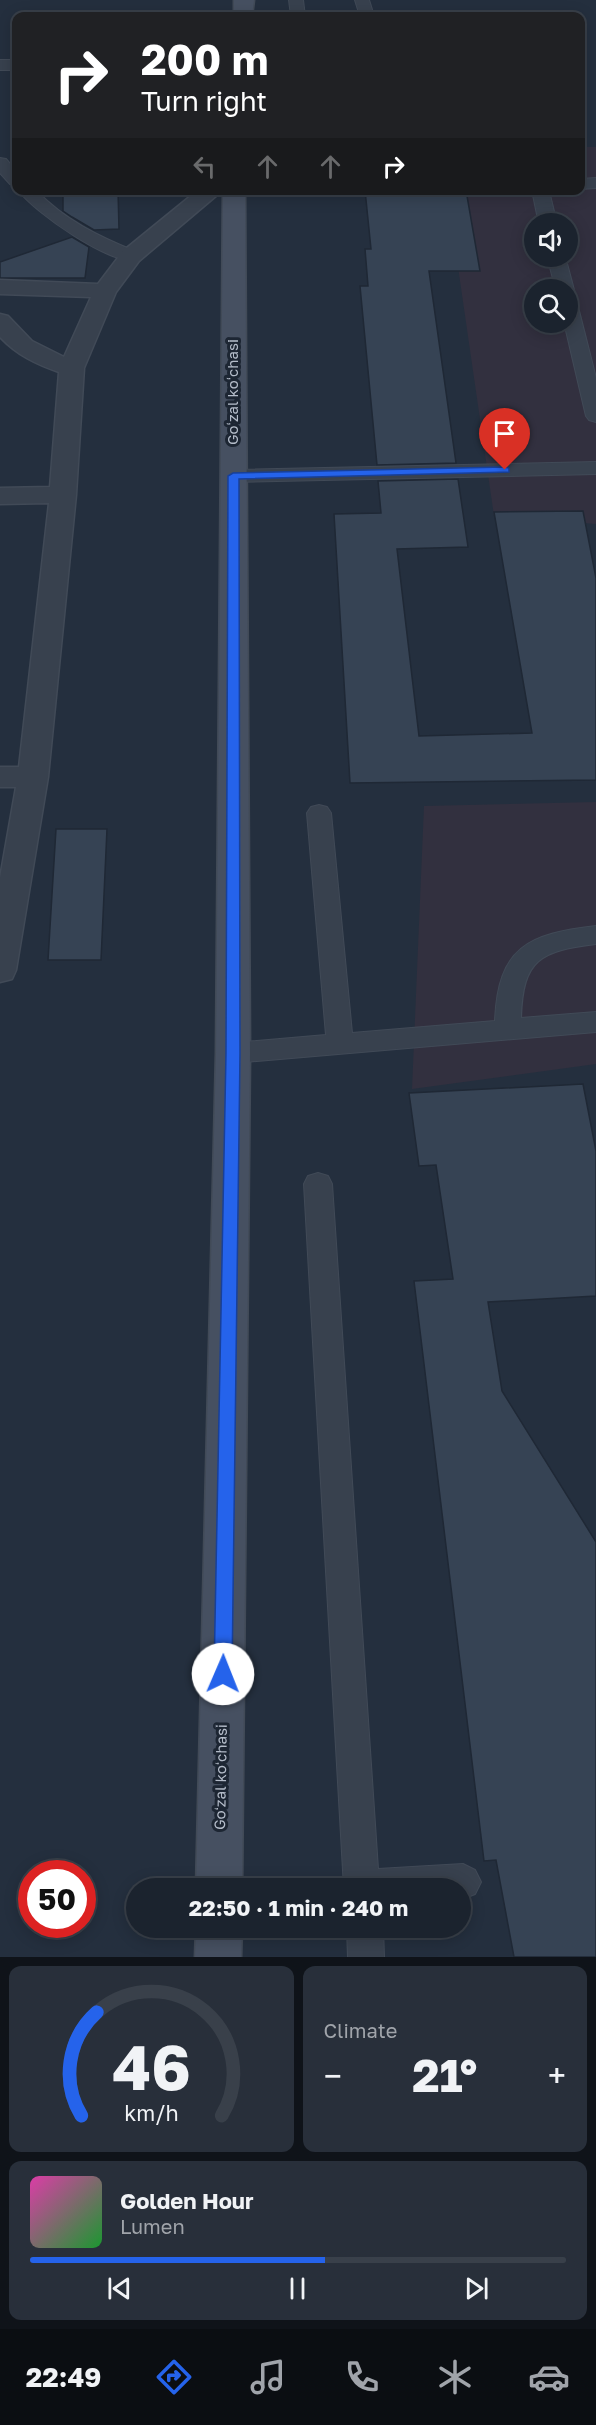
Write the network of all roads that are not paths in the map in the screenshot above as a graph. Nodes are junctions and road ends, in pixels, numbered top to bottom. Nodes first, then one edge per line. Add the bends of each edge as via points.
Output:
1 (0, 163) edge
2 (12, 176) edge
3 (30, 195) edge
4 (206, 195) edge
5 (234, 195) edge
6 (541, 195) edge
7 (545, 213) edge
8 (131, 256) junction
9 (0, 287) edge
10 (105, 291) junction
11 (0, 321) edge
12 (575, 333) edge
13 (72, 368) junction
14 (596, 416) edge
15 (596, 449) edge
16 (596, 466) edge
17 (233, 476) junction
18 (63, 495) junction
19 (0, 496) edge
20 (0, 777) edge
21 (33, 777) junction
22 (319, 813) dead end
23 (596, 935) edge
24 (0, 970) edge
25 (596, 1022) edge
26 (508, 1029) junction
27 (340, 1044) junction
28 (233, 1053) junction
29 (318, 1184) dead end
30 (219, 1878) edge
31 (361, 1878) edge
32 (219, 1938) edge
33 (365, 1938) edge
34 (218, 1957) edge
35 (366, 1957) edge

1 - 2 lane
3 - 8 lane via 84,236
4 - 8 street
5 - 17 main road, Goʻzal koʻchasi
6 - 7 lane
8 - 10 street
9 - 10 street
10 - 13 street
11 - 13 street via 14,340 32,352
12 - 14 lane
13 - 18 street
15 - 16 lane
16 - 17 lane
17 - 28 main road, Goʻzal koʻchasi
18 - 19 street
18 - 21 street
20 - 21 street
21 - 24 street
22 - 27 lane
23 - 26 lane via 560,939 525,956 512,982
25 - 26 lane
26 - 27 lane
27 - 28 lane
28 - 30 main road, Goʻzal koʻchasi
29 - 31 lane
32 - 34 main road
33 - 35 lane

